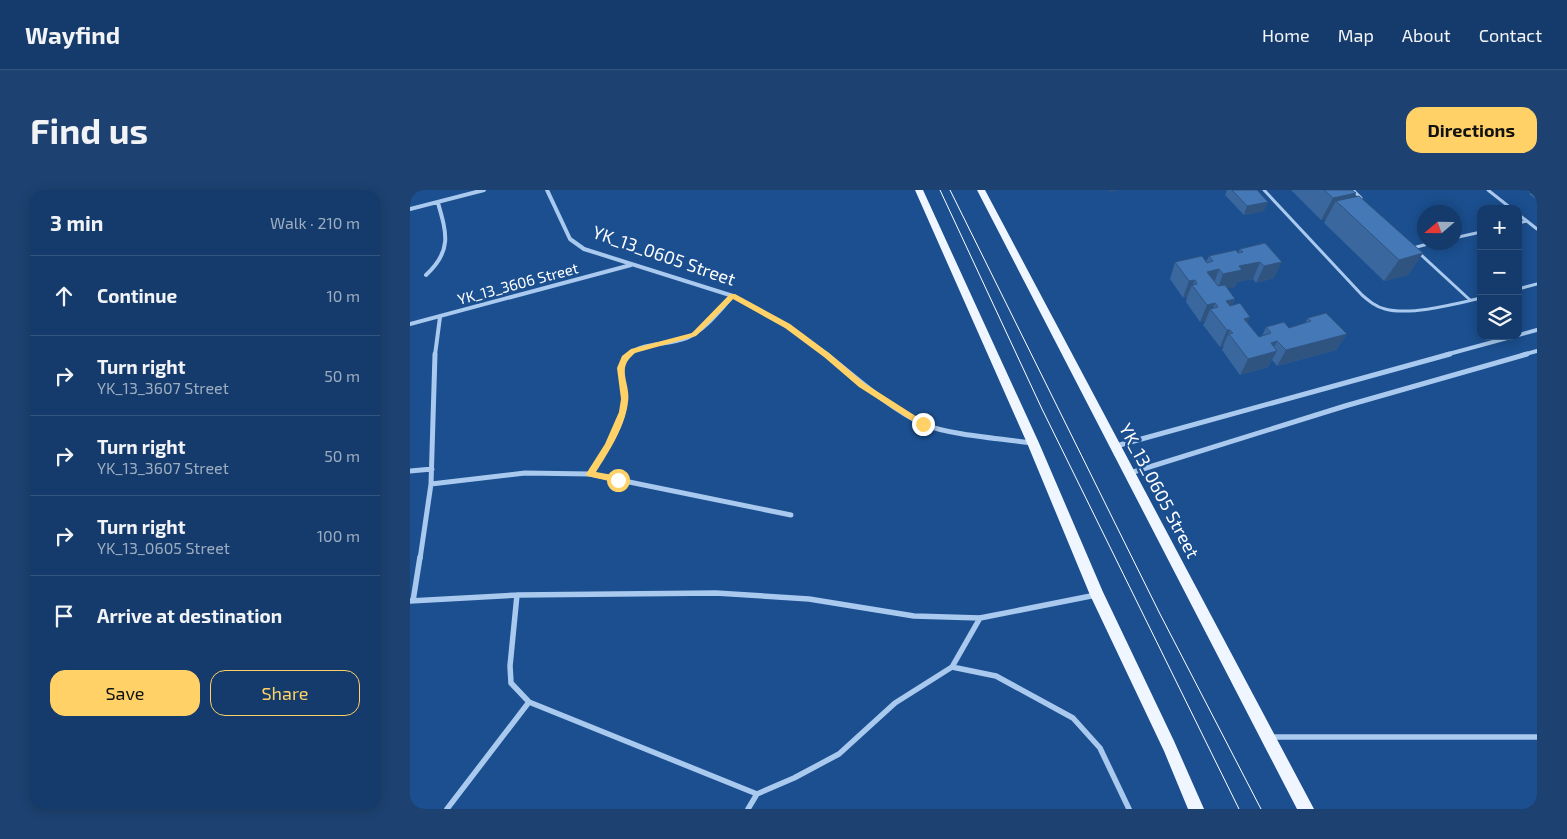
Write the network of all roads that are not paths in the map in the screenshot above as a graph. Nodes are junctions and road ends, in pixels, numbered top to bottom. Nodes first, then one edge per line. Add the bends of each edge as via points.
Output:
1 (484, 190) edge
2 (546, 190) edge
3 (919, 190) edge
4 (981, 190) edge
5 (1264, 190) edge
6 (1353, 190) edge
7 (1488, 190) edge
8 (438, 203) junction
9 (1366, 203) edge
10 (1507, 205) edge
11 (410, 210) edge
12 (1522, 217) edge
13 (1528, 221) junction
14 (1522, 222) edge
15 (1537, 229) edge
16 (1477, 233) edge
17 (1462, 236) edge
18 (1406, 241) edge
19 (1417, 247) edge
20 (1413, 248) junction
21 (632, 265) junction
22 (426, 275) dead end
23 (1537, 284) edge
24 (1522, 288) edge
25 (733, 296) junction
26 (1477, 299) edge
27 (1470, 300) junction
28 (440, 317) junction
29 (410, 324) edge
30 (1537, 330) edge
31 (1537, 351) edge
32 (1033, 443) junction
33 (1115, 446) junction
34 (432, 469) junction
35 (410, 471) edge
36 (1129, 473) junction
37 (590, 474) junction
38 (431, 484) junction
39 (792, 515) dead end
40 (1097, 594) junction
41 (517, 595) junction
42 (412, 601) edge
43 (980, 618) junction
44 (952, 667) junction
45 (530, 702) junction
46 (1268, 737) junction
47 (1537, 737) edge
48 (756, 794) junction
49 (447, 809) edge
50 (748, 809) edge
51 (1129, 809) edge
52 (1196, 809) edge
53 (1306, 809) edge

1 - 8 street
2 - 21 street, YK_13_0605 Street via 570,239 584,249
3 - 32 main road
4 - 33 main road, YK_13_0605 Street
5 - 27 lane via 1372,303 1387,310 1403,310
6 - 9 lane
7 - 10 lane
8 - 11 street
8 - 22 street via 446,240 444,253 440,264
12 - 13 lane
13 - 14 lane
13 - 15 lane
16 - 17 lane
18 - 20 lane
19 - 20 lane
20 - 27 lane
21 - 25 street, YK_13_0605 Street
21 - 28 street, YK_13_3606 Street
23 - 24 lane
25 - 32 street, YK_13_0605 Street via 787,326 862,385 923,424
25 - 37 street via 694,335 633,351 624,358 621,368 625,399 623,412 608,446
26 - 27 lane
28 - 29 street, YK_13_3606 Street
28 - 34 street via 434,362
30 - 33 street
31 - 36 street
32 - 40 main road
33 - 36 main road, YK_13_0605 Street
34 - 35 street
34 - 38 street
36 - 46 main road, YK_13_0605 Street
37 - 38 street via 525,473
37 - 39 street
38 - 42 street
40 - 43 street
40 - 52 main road
41 - 42 street
41 - 43 street via 716,593 809,599 914,616
41 - 45 street via 511,683
43 - 44 street
44 - 48 street via 895,703 839,754
44 - 51 street via 996,676 1072,718 1100,748
45 - 48 street
45 - 49 street
46 - 47 street
46 - 53 main road, YK_13_0605 Street
48 - 50 street

